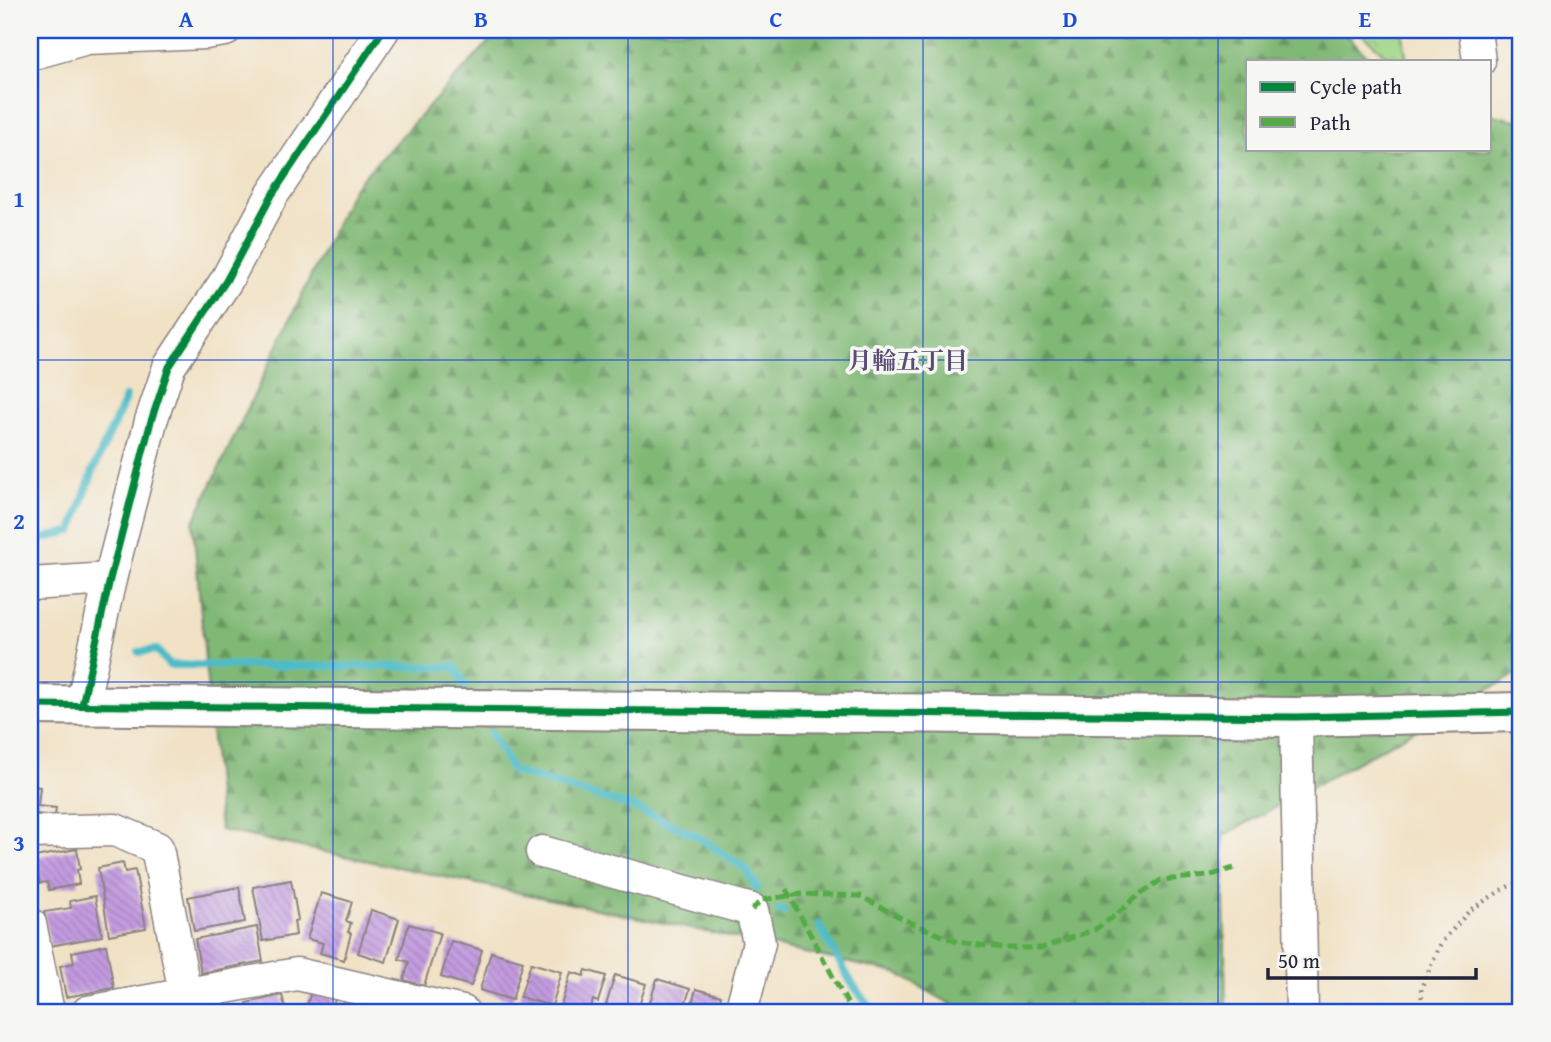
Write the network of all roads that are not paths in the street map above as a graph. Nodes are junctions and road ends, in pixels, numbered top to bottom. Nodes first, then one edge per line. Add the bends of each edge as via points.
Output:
1 (225, 30) edge
2 (383, 30) edge
3 (1475, 30) edge
4 (30, 54) edge
5 (1479, 60) edge
6 (110, 579) junction
7 (30, 583) edge
8 (30, 705) edge
9 (82, 705) junction
10 (1521, 712) edge
11 (1296, 717) junction
12 (30, 832) edge
13 (542, 852) dead end
14 (30, 925) edge
15 (185, 993) junction
16 (48, 1012) edge
17 (89, 1012) edge
18 (463, 1012) edge
19 (741, 1012) edge
20 (1302, 1012) edge

1 - 4 street via 87,38
2 - 6 street via 272,195 226,281 169,367
3 - 5 street
6 - 7 street
6 - 9 street
8 - 9 street
9 - 11 street
10 - 11 street
11 - 20 street
12 - 15 street via 116,830 157,848
13 - 19 street via 752,910 759,943
14 - 16 street
15 - 17 street
15 - 18 street via 297,974

